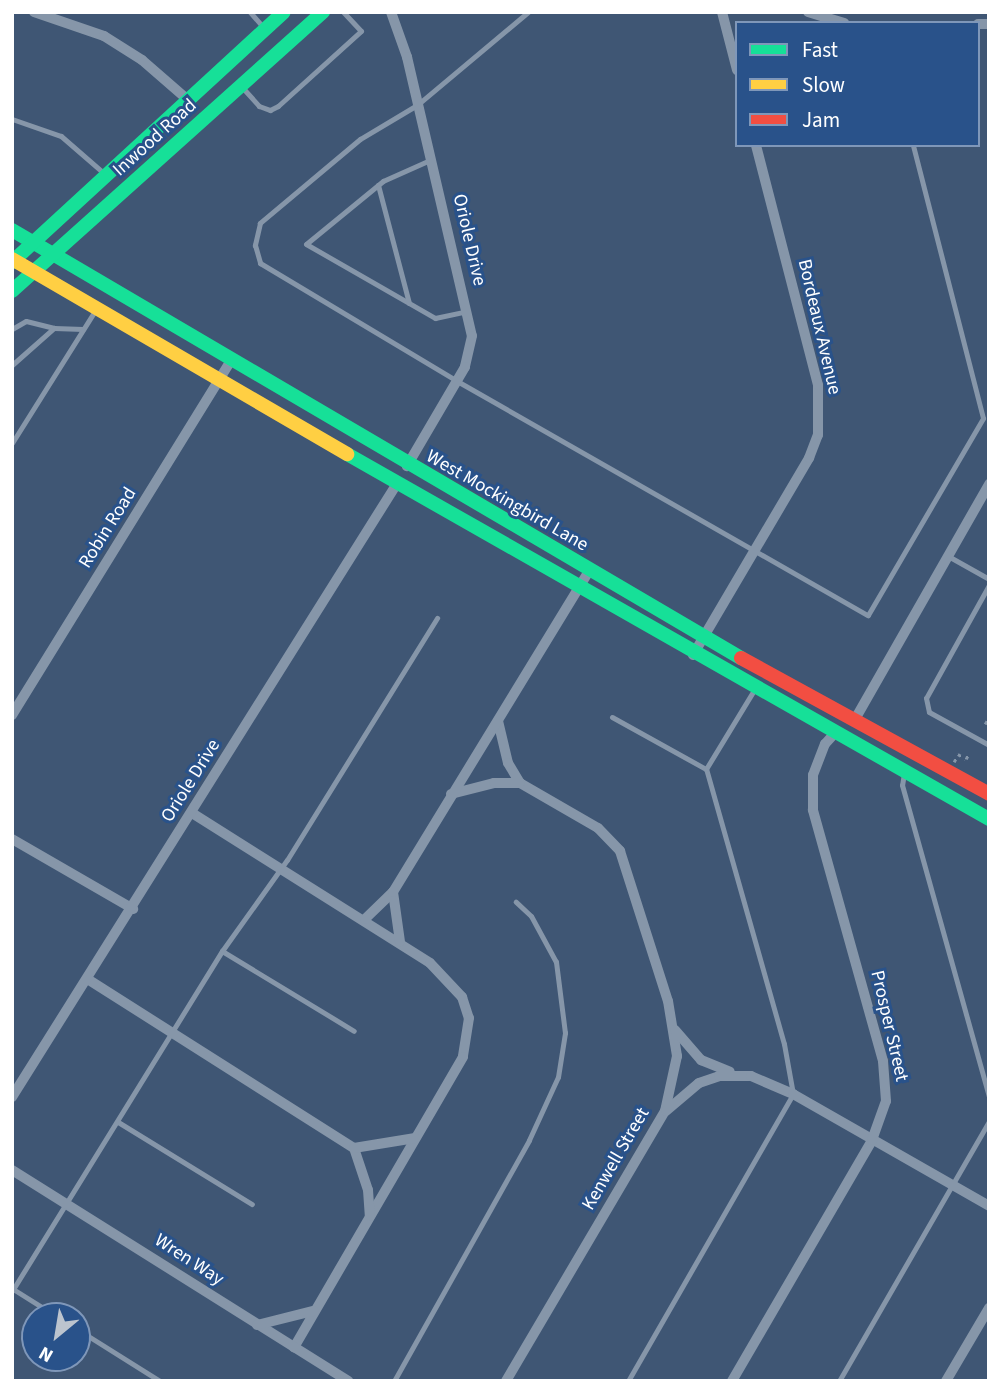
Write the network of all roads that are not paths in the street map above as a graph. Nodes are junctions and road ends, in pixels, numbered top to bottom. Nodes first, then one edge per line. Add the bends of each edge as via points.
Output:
1 (34, 12) edge
2 (250, 12) edge
3 (285, 12) edge
4 (323, 12) edge
5 (343, 12) edge
6 (391, 12) edge
7 (528, 12) edge
8 (722, 12) edge
9 (808, 12) edge
10 (837, 21) edge
11 (266, 29) junction
12 (735, 62) edge
13 (241, 86) junction
14 (188, 100) junction
15 (417, 105) junction
16 (12, 118) edge
17 (757, 147) edge
18 (914, 147) edge
19 (432, 159) junction
20 (106, 175) junction
21 (378, 185) junction
22 (12, 230) edge
23 (34, 243) junction
24 (54, 254) junction
25 (13, 260) edge
26 (33, 272) junction
27 (12, 291) edge
28 (409, 303) junction
29 (96, 309) junction
30 (467, 311) junction
31 (54, 328) junction
32 (83, 329) junction
33 (12, 330) edge
34 (232, 359) junction
35 (12, 365) edge
36 (220, 380) junction
37 (457, 381) junction
38 (12, 443) edge
39 (407, 466) junction
40 (398, 482) junction
41 (989, 484) edge
42 (753, 551) junction
43 (948, 556) junction
44 (589, 571) junction
45 (989, 579) edge
46 (989, 585) edge
47 (578, 589) junction
48 (437, 618) dead end
49 (703, 637) junction
50 (692, 655) junction
51 (754, 690) junction
52 (12, 715) edge
53 (612, 717) dead end
54 (498, 721) junction
55 (854, 721) junction
56 (834, 734) junction
57 (989, 745) edge
58 (706, 769) junction
59 (904, 773) junction
60 (520, 783) junction
61 (451, 794) junction
62 (989, 794) edge
63 (192, 813) junction
64 (989, 819) edge
65 (12, 839) edge
66 (278, 866) junction
67 (393, 892) junction
68 (516, 902) dead end
69 (133, 909) junction
70 (365, 919) junction
71 (400, 942) junction
72 (222, 951) junction
73 (89, 980) junction
74 (674, 1030) junction
75 (354, 1031) dead end
76 (172, 1032) junction
77 (739, 1074) junction
78 (793, 1094) junction
79 (12, 1097) edge
80 (989, 1097) edge
81 (665, 1111) junction
82 (989, 1121) edge
83 (118, 1122) junction
84 (415, 1138) junction
85 (872, 1140) junction
86 (354, 1148) junction
87 (12, 1170) edge
88 (953, 1185) junction
89 (67, 1203) junction
90 (252, 1204) dead end
91 (989, 1206) edge
92 (370, 1216) junction
93 (13, 1290) edge
94 (33, 1302) edge
95 (989, 1308) edge
96 (313, 1311) junction
97 (257, 1325) junction
98 (91, 1338) edge
99 (294, 1347) junction
100 (160, 1381) edge
101 (348, 1381) edge
102 (394, 1381) edge
103 (506, 1381) edge
104 (628, 1381) edge
105 (732, 1381) edge
106 (839, 1381) edge
107 (946, 1381) edge

1 - 14 street via 104,36 142,60
2 - 11 lane
3 - 11 main road, Inwood Road
4 - 13 main road, Inwood Road
5 - 13 lane via 361,31 270,110 259,106
6 - 15 street, Oriole Drive
7 - 15 lane
8 - 12 street
9 - 10 street
11 - 14 main road, Inwood Road
13 - 24 main road, Inwood Road
14 - 20 main road, Inwood Road
15 - 19 street, Oriole Drive
15 - 37 lane via 360,139 260,223 256,245 267,270
16 - 20 lane via 61,136
17 - 42 street, Bordeaux Avenue via 818,385 820,411 809,458
18 - 42 lane via 983,418 868,615
19 - 21 lane
19 - 30 street, Oriole Drive
20 - 23 main road, Inwood Road
21 - 28 lane
21 - 28 lane via 306,244
22 - 23 main road, West Mockingbird Lane
23 - 24 main road, West Mockingbird Lane
23 - 25 main road, Inwood Road
24 - 26 main road, Inwood Road
24 - 34 main road, West Mockingbird Lane
25 - 26 main road, West Mockingbird Lane
26 - 27 main road, Inwood Road
26 - 29 main road, West Mockingbird Lane
28 - 30 lane via 435,318
29 - 32 lane
29 - 36 main road, West Mockingbird Lane
30 - 37 street, Oriole Drive via 470,354
31 - 32 lane
31 - 33 lane via 26,321
31 - 35 lane
32 - 38 lane
34 - 36 street, Robin Road
34 - 39 main road, West Mockingbird Lane
36 - 40 main road, West Mockingbird Lane
36 - 52 street, Robin Road
37 - 39 street, Oriole Drive
37 - 42 lane
39 - 40 main road
39 - 44 main road, West Mockingbird Lane
40 - 47 main road, West Mockingbird Lane
40 - 63 street, Oriole Drive
41 - 43 street
42 - 49 street, Bordeaux Avenue
43 - 45 lane
43 - 55 street
44 - 47 street
44 - 49 main road, West Mockingbird Lane
46 - 57 lane via 926,698 929,712
47 - 50 main road, West Mockingbird Lane
47 - 54 street
48 - 66 lane via 287,860
49 - 50 street, Bordeaux Avenue
49 - 55 main road, West Mockingbird Lane
50 - 51 main road, West Mockingbird Lane
51 - 56 main road, West Mockingbird Lane
51 - 58 lane
53 - 58 lane
54 - 60 street via 508,762
54 - 61 street
55 - 56 main road
55 - 62 main road, West Mockingbird Lane
56 - 59 main road, West Mockingbird Lane
56 - 85 street, Prosper Street via 825,744 810,792 887,1082 886,1101
58 - 78 lane via 784,1044
59 - 64 main road, West Mockingbird Lane
59 - 80 lane via 902,785
60 - 61 street via 494,783
60 - 74 street, Kenwell Street via 598,828 620,851
61 - 67 street
63 - 66 street
63 - 69 street, Oriole Drive
65 - 69 street
66 - 70 street
66 - 72 lane
67 - 70 street
67 - 71 street
68 - 102 lane via 531,916 556,962 565,1033 558,1077 528,1140
69 - 73 street, Oriole Drive
70 - 71 street
71 - 84 street via 444,976 462,997 469,1018 463,1057
72 - 75 lane
72 - 76 lane
73 - 76 street
73 - 79 street, Oriole Drive
74 - 77 street via 701,1060
74 - 81 street, Kenwell Street via 674,1079
76 - 83 lane
76 - 86 street
77 - 78 street
77 - 81 street via 699,1083
78 - 85 street
78 - 104 lane
81 - 103 street, Kenwell Street
82 - 88 lane
83 - 89 lane
83 - 90 lane
84 - 86 street
84 - 92 street
85 - 88 street
85 - 105 street, Prosper Street
86 - 92 street via 369,1190
87 - 89 street, Wren Way
88 - 91 street
88 - 106 lane
89 - 93 lane
89 - 97 street, Wren Way
92 - 96 street
93 - 94 lane
95 - 107 street
96 - 97 street
96 - 99 street
97 - 99 street, Wren Way
98 - 100 lane
99 - 101 street, Wren Way

